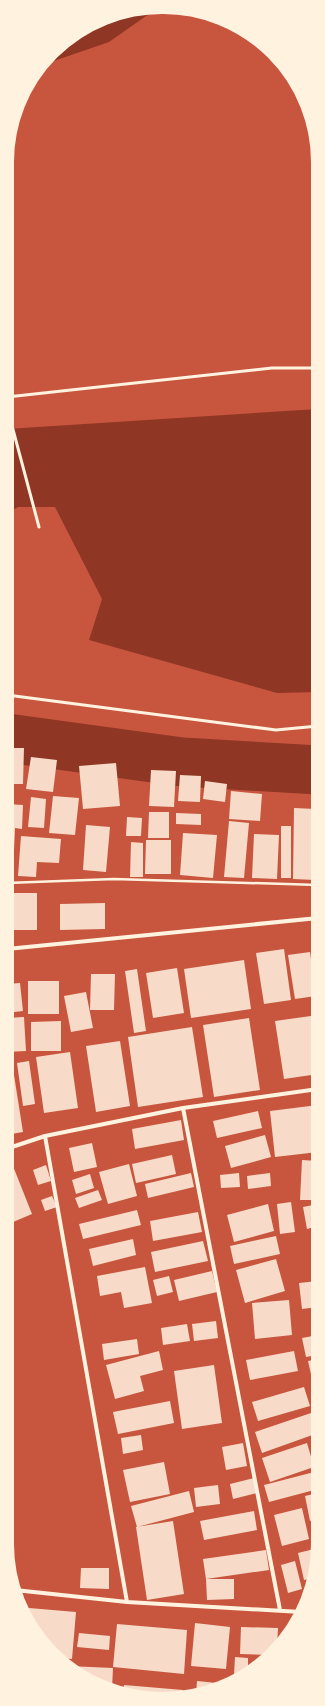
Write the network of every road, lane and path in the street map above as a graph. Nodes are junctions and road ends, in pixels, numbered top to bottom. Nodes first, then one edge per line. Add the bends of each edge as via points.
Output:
1 (312, 368) edge
2 (13, 396) edge
3 (13, 427) edge
4 (40, 527) dead end
5 (13, 696) edge
6 (312, 727) edge
7 (13, 883) edge
8 (312, 884) edge
9 (312, 919) edge
10 (13, 948) edge
11 (312, 1090) edge
12 (183, 1108) junction
13 (46, 1136) junction
14 (13, 1147) edge
15 (21, 1591) edge
16 (127, 1602) junction
17 (280, 1610) junction
18 (296, 1612) edge

1 - 2 lane via 272,368
3 - 4 lane
5 - 6 lane via 276,730
7 - 8 path via 114,879
9 - 10 street
11 - 12 street
12 - 13 street
12 - 17 street
13 - 14 street
13 - 16 street
15 - 16 street
16 - 17 street
17 - 18 street

